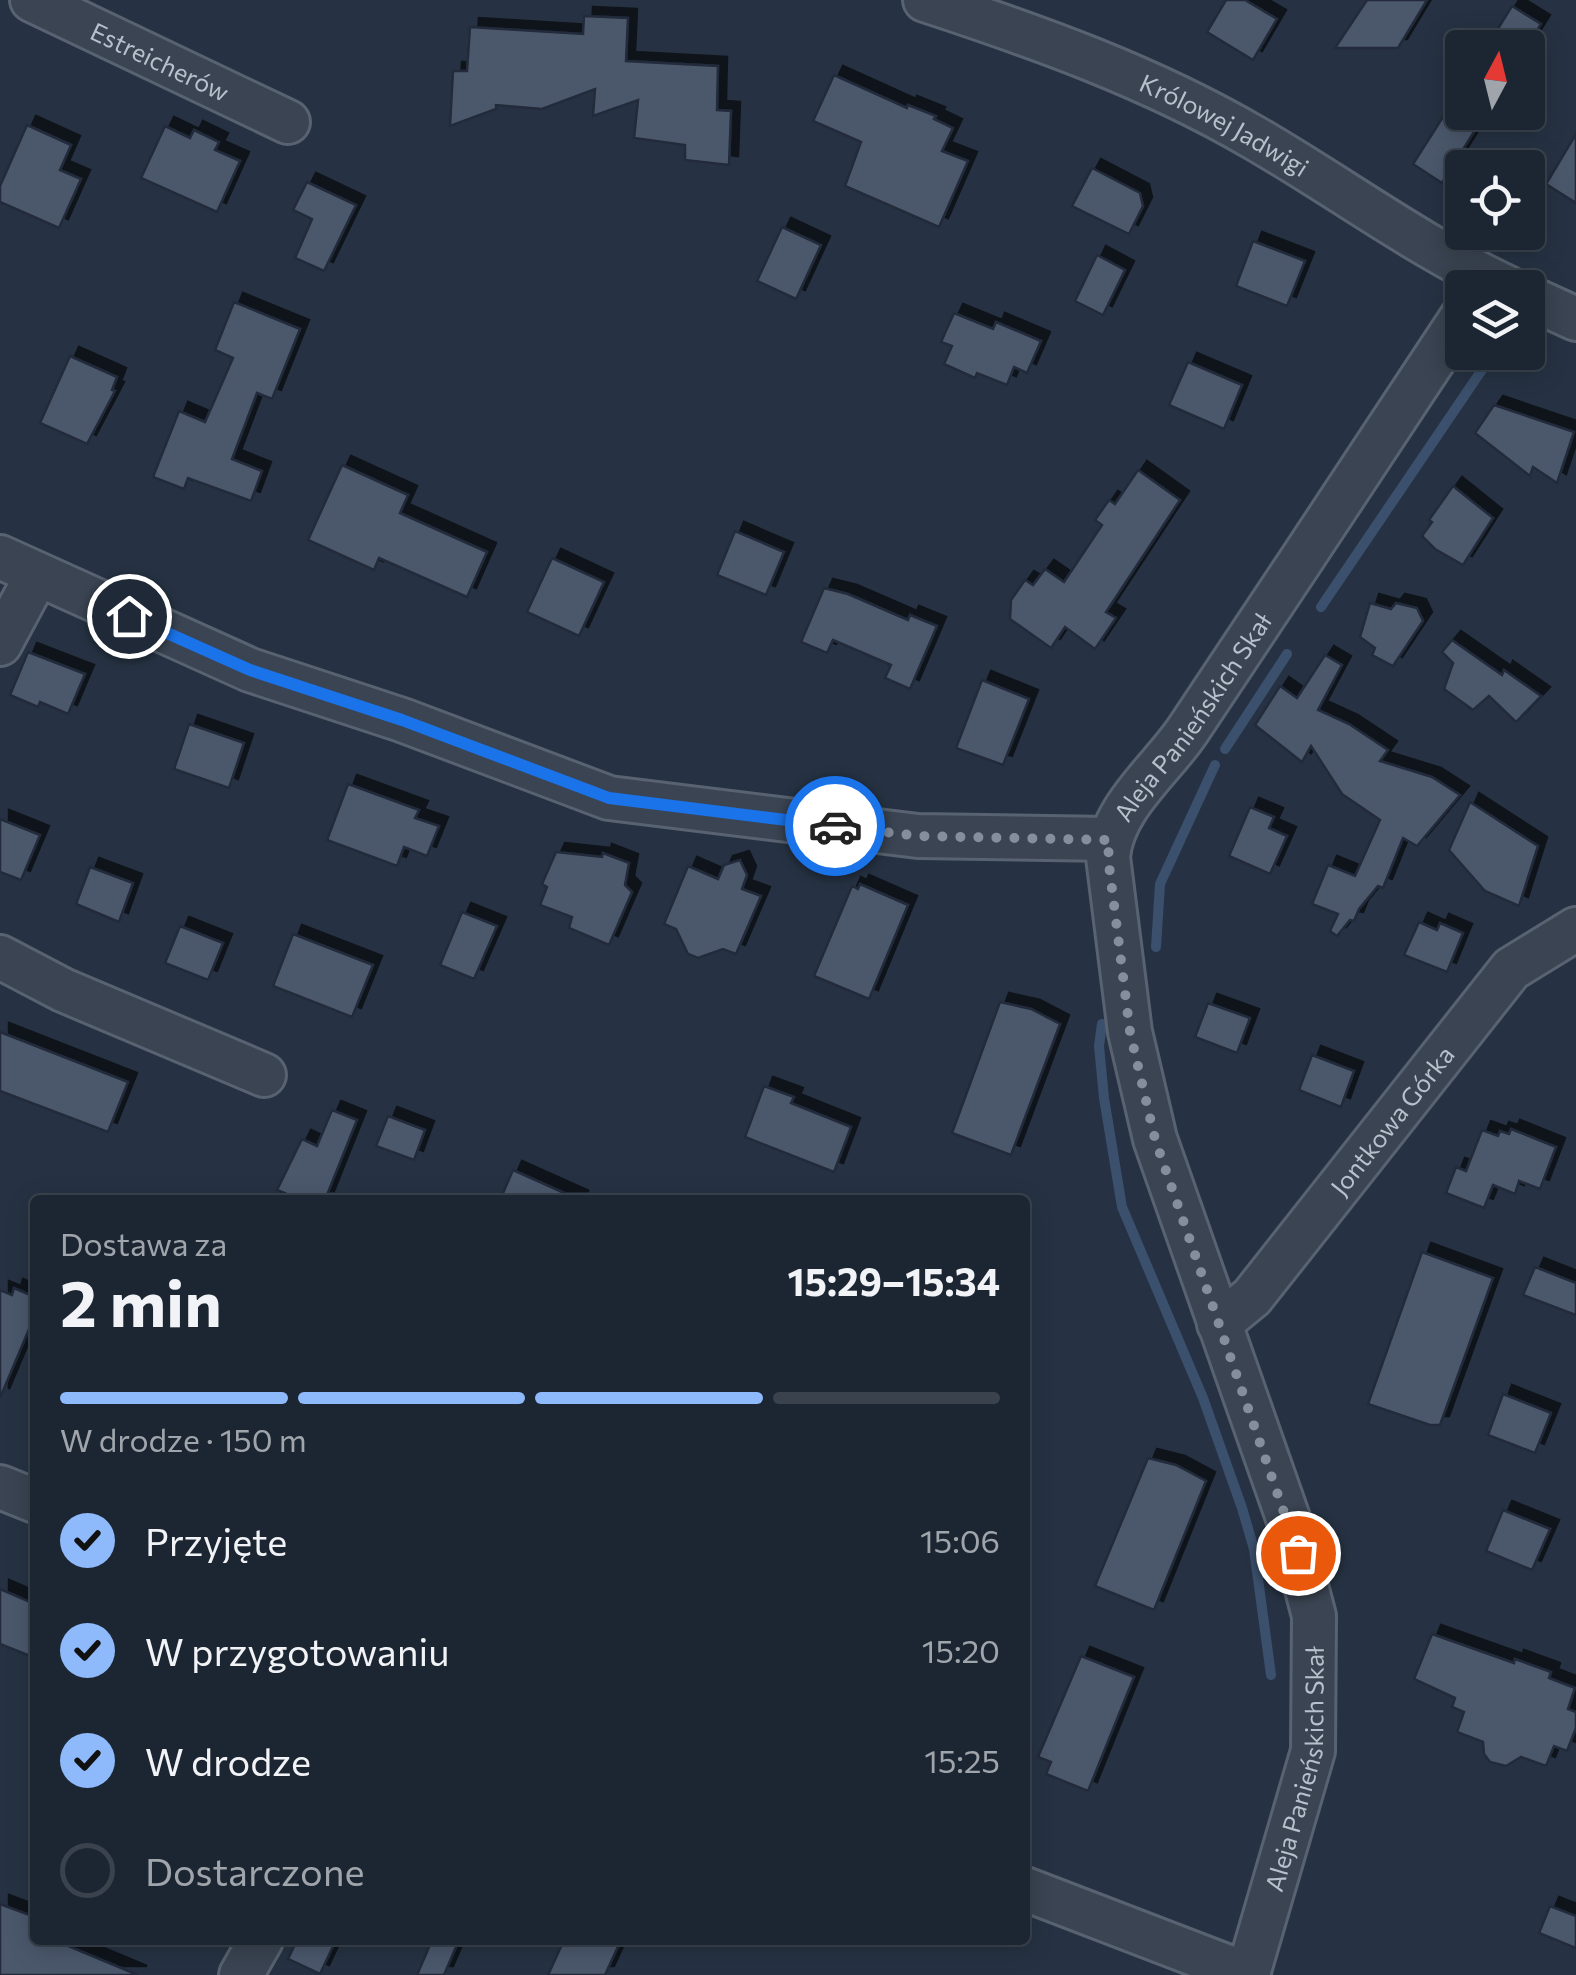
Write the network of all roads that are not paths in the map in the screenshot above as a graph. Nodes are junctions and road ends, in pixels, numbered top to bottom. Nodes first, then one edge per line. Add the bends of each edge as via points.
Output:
1 (32, 0) edge
2 (925, 0) edge
3 (288, 122) dead end
4 (1470, 270) edge
5 (1545, 304) edge
6 (1576, 318) edge
7 (1445, 342) edge
8 (18, 566) edge
9 (0, 644) edge
10 (1110, 840) junction
11 (1576, 929) edge
12 (0, 957) edge
13 (264, 1075) dead end
14 (1219, 1324) junction
15 (0, 1487) edge
16 (30, 1499) edge
17 (1030, 1891) edge
18 (259, 1945) edge
19 (241, 1975) edge
20 (1248, 1975) edge

1 - 3 street, Estreicherów
2 - 4 street, Królowej Jadwigi via 1031,34 1196,107
5 - 6 street
7 - 10 street, Aleja Panieńskich Skał
8 - 9 street
8 - 10 street via 250,670 609,798 918,836
10 - 14 street, Aleja Panieńskich Skał via 1143,1090
11 - 14 street, Jontkowa Górka via 1511,969 1252,1296
12 - 13 street
14 - 20 street, Aleja Panieńskich Skał via 1289,1521 1314,1616 1313,1751
15 - 16 street
17 - 20 street
18 - 19 street

